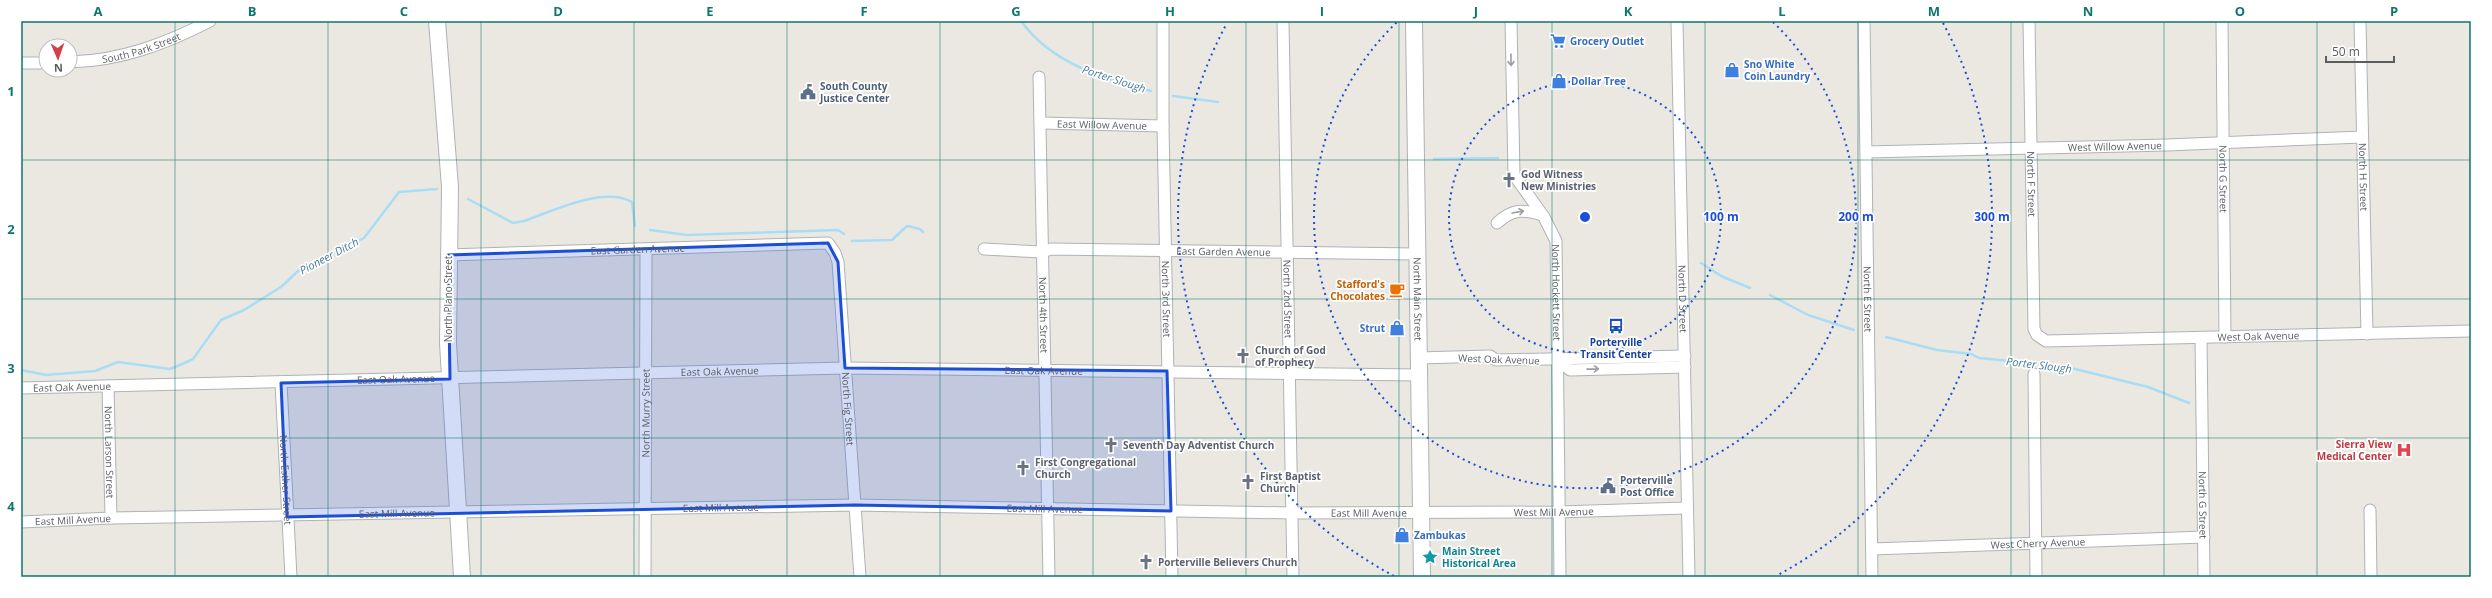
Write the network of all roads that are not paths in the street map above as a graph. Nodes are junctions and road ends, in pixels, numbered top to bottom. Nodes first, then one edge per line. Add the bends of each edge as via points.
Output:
1 (210, 21) edge
2 (437, 21) edge
3 (1163, 21) edge
4 (1283, 21) edge
5 (1414, 21) edge
6 (1511, 21) edge
7 (1676, 21) edge
8 (1864, 21) edge
9 (2029, 21) edge
10 (2222, 21) edge
11 (2360, 21) edge
12 (78, 62) edge
13 (21, 63) edge
14 (38, 63) edge
15 (1039, 77) dead end
16 (1041, 122) junction
17 (1163, 126) junction
18 (2362, 137) junction
19 (2225, 142) junction
20 (2032, 147) junction
21 (1867, 152) junction
22 (1542, 215) junction
23 (1497, 223) dead end
24 (828, 243) joint
25 (646, 249) junction
26 (984, 249) dead end
27 (1165, 250) junction
28 (1042, 252) junction
29 (1288, 252) junction
30 (1416, 254) junction
31 (448, 255) junction
32 (2471, 331) edge
33 (2367, 334) junction
34 (2225, 337) junction
35 (2201, 338) junction
36 (2046, 341) joint
37 (1685, 356) junction
38 (1418, 358) junction
39 (1557, 360) junction
40 (1685, 367) junction
41 (845, 368) junction
42 (1167, 371) junction
43 (1046, 372) junction
44 (1288, 373) junction
45 (646, 374) junction
46 (2034, 374) dead end
47 (1418, 375) junction
48 (450, 379) junction
49 (281, 383) junction
50 (108, 386) junction
51 (21, 388) edge
52 (855, 505) junction
53 (645, 508) junction
54 (1686, 508) junction
55 (1047, 510) junction
56 (2370, 510) dead end
57 (1171, 511) junction
58 (458, 512) junction
59 (1558, 512) junction
60 (1292, 513) junction
61 (1421, 513) junction
62 (287, 517) junction
63 (111, 518) junction
64 (21, 522) edge
65 (2204, 537) junction
66 (2036, 544) junction
67 (1872, 549) junction
68 (291, 577) edge
69 (462, 577) edge
70 (645, 577) edge
71 (860, 577) edge
72 (1049, 577) edge
73 (1172, 577) edge
74 (1293, 577) edge
75 (1422, 577) edge
76 (1560, 577) edge
77 (1689, 577) edge
78 (1872, 577) edge
79 (2036, 577) edge
80 (2204, 577) edge
81 (2371, 577) edge

1 - 12 street, South Park Street via 181,36 137,53
2 - 31 main road, North Plano Street via 450,180
3 - 17 street, North 3rd Street
4 - 29 street, North 2nd Street
5 - 30 main road, North Main Street
6 -> 22 street, North Hockett Street via 1514,175
7 - 37 street, North D Street
8 - 21 street, North E Street
9 - 20 street, North F Street
10 - 19 street, North G Street
11 - 18 street, North H Street
13 - 14 street
15 - 16 street, North 4th Street
16 - 17 street, East Willow Avenue
16 - 28 street, North 4th Street
17 - 27 street, North 3rd Street
18 - 19 street, West Willow Avenue
18 - 33 street, North H Street
19 - 20 street, West Willow Avenue
19 - 34 street, North G Street
20 - 21 street, West Willow Avenue
20 - 36 street, North F Street via 2034,329 2037,335
21 - 67 street, North E Street
23 -> 22 street via 1505,215 1518,210
22 - 39 street, North Hockett Street via 1556,241
24 - 25 street, East Garden Avenue
24 - 41 street, North Fig Street via 838,262
25 - 31 street, East Garden Avenue
25 - 45 street, North Murry Street
26 - 28 street, East Garden Avenue
27 - 28 street, East Garden Avenue via 1051,249
27 - 29 street, East Garden Avenue
27 - 42 street, North 3rd Street
28 - 43 street, North 4th Street
29 - 30 street, East Garden Avenue
29 - 44 street, North 2nd Street
30 - 38 main road, North Main Street
31 - 48 main road, North Plano Street
32 - 33 street, West Oak Avenue
33 - 34 street, West Oak Avenue
34 - 35 street, West Oak Avenue
35 - 36 street, West Oak Avenue
35 - 65 street, North G Street
37 - 39 street, West Oak Avenue
37 - 40 street, North D Street
38 - 39 street, West Oak Avenue via 1490,356 1496,360
38 - 47 main road, North Main Street
39 -> 40 street via 1570,370
39 - 59 street, North Hockett Street
40 - 54 street, North D Street
41 - 43 street, East Oak Avenue
41 - 45 street, East Oak Avenue
41 - 52 street, North Fig Street
42 - 43 street, East Oak Avenue
42 - 44 street, East Oak Avenue
42 - 57 street, North 3rd Street
43 - 55 street, North 4th Street
44 - 47 street, East Oak Avenue
44 - 60 street, North 2nd Street
45 - 48 street, East Oak Avenue
45 - 53 street, North Murry Street
46 - 66 street
47 - 61 main road, North Main Street
48 - 49 street, East Oak Avenue
48 - 58 main road, North Plano Street
49 - 50 street, East Oak Avenue
49 - 62 street, North Esther Street
50 - 51 street, East Oak Avenue
50 - 63 street, North Larson Street
52 - 53 street, East Mill Avenue
52 - 55 street, East Mill Avenue
52 - 71 street, North Fig Street
53 - 58 street, East Mill Avenue
53 - 70 street, North Murry Street
54 - 59 street, West Mill Avenue
54 - 77 street, North D Street
55 - 57 street, East Mill Avenue
55 - 72 street, North 4th Street
56 - 81 street
57 - 60 street, East Mill Avenue
57 - 73 street, North 3rd Street
58 - 62 street, East Mill Avenue
58 - 69 main road, North Plano Street
59 - 61 street, West Mill Avenue
59 - 76 street, North Hockett Street
60 - 61 street, East Mill Avenue
60 - 74 street, North 2nd Street
61 - 75 main road, North Main Street
62 - 63 street, East Mill Avenue
62 - 68 street, North Esther Street
63 - 64 street, East Mill Avenue
65 - 66 street, West Cherry Avenue
65 - 80 street, North G Street
66 - 67 street, West Cherry Avenue
66 - 79 street
67 - 78 street, North E Street

